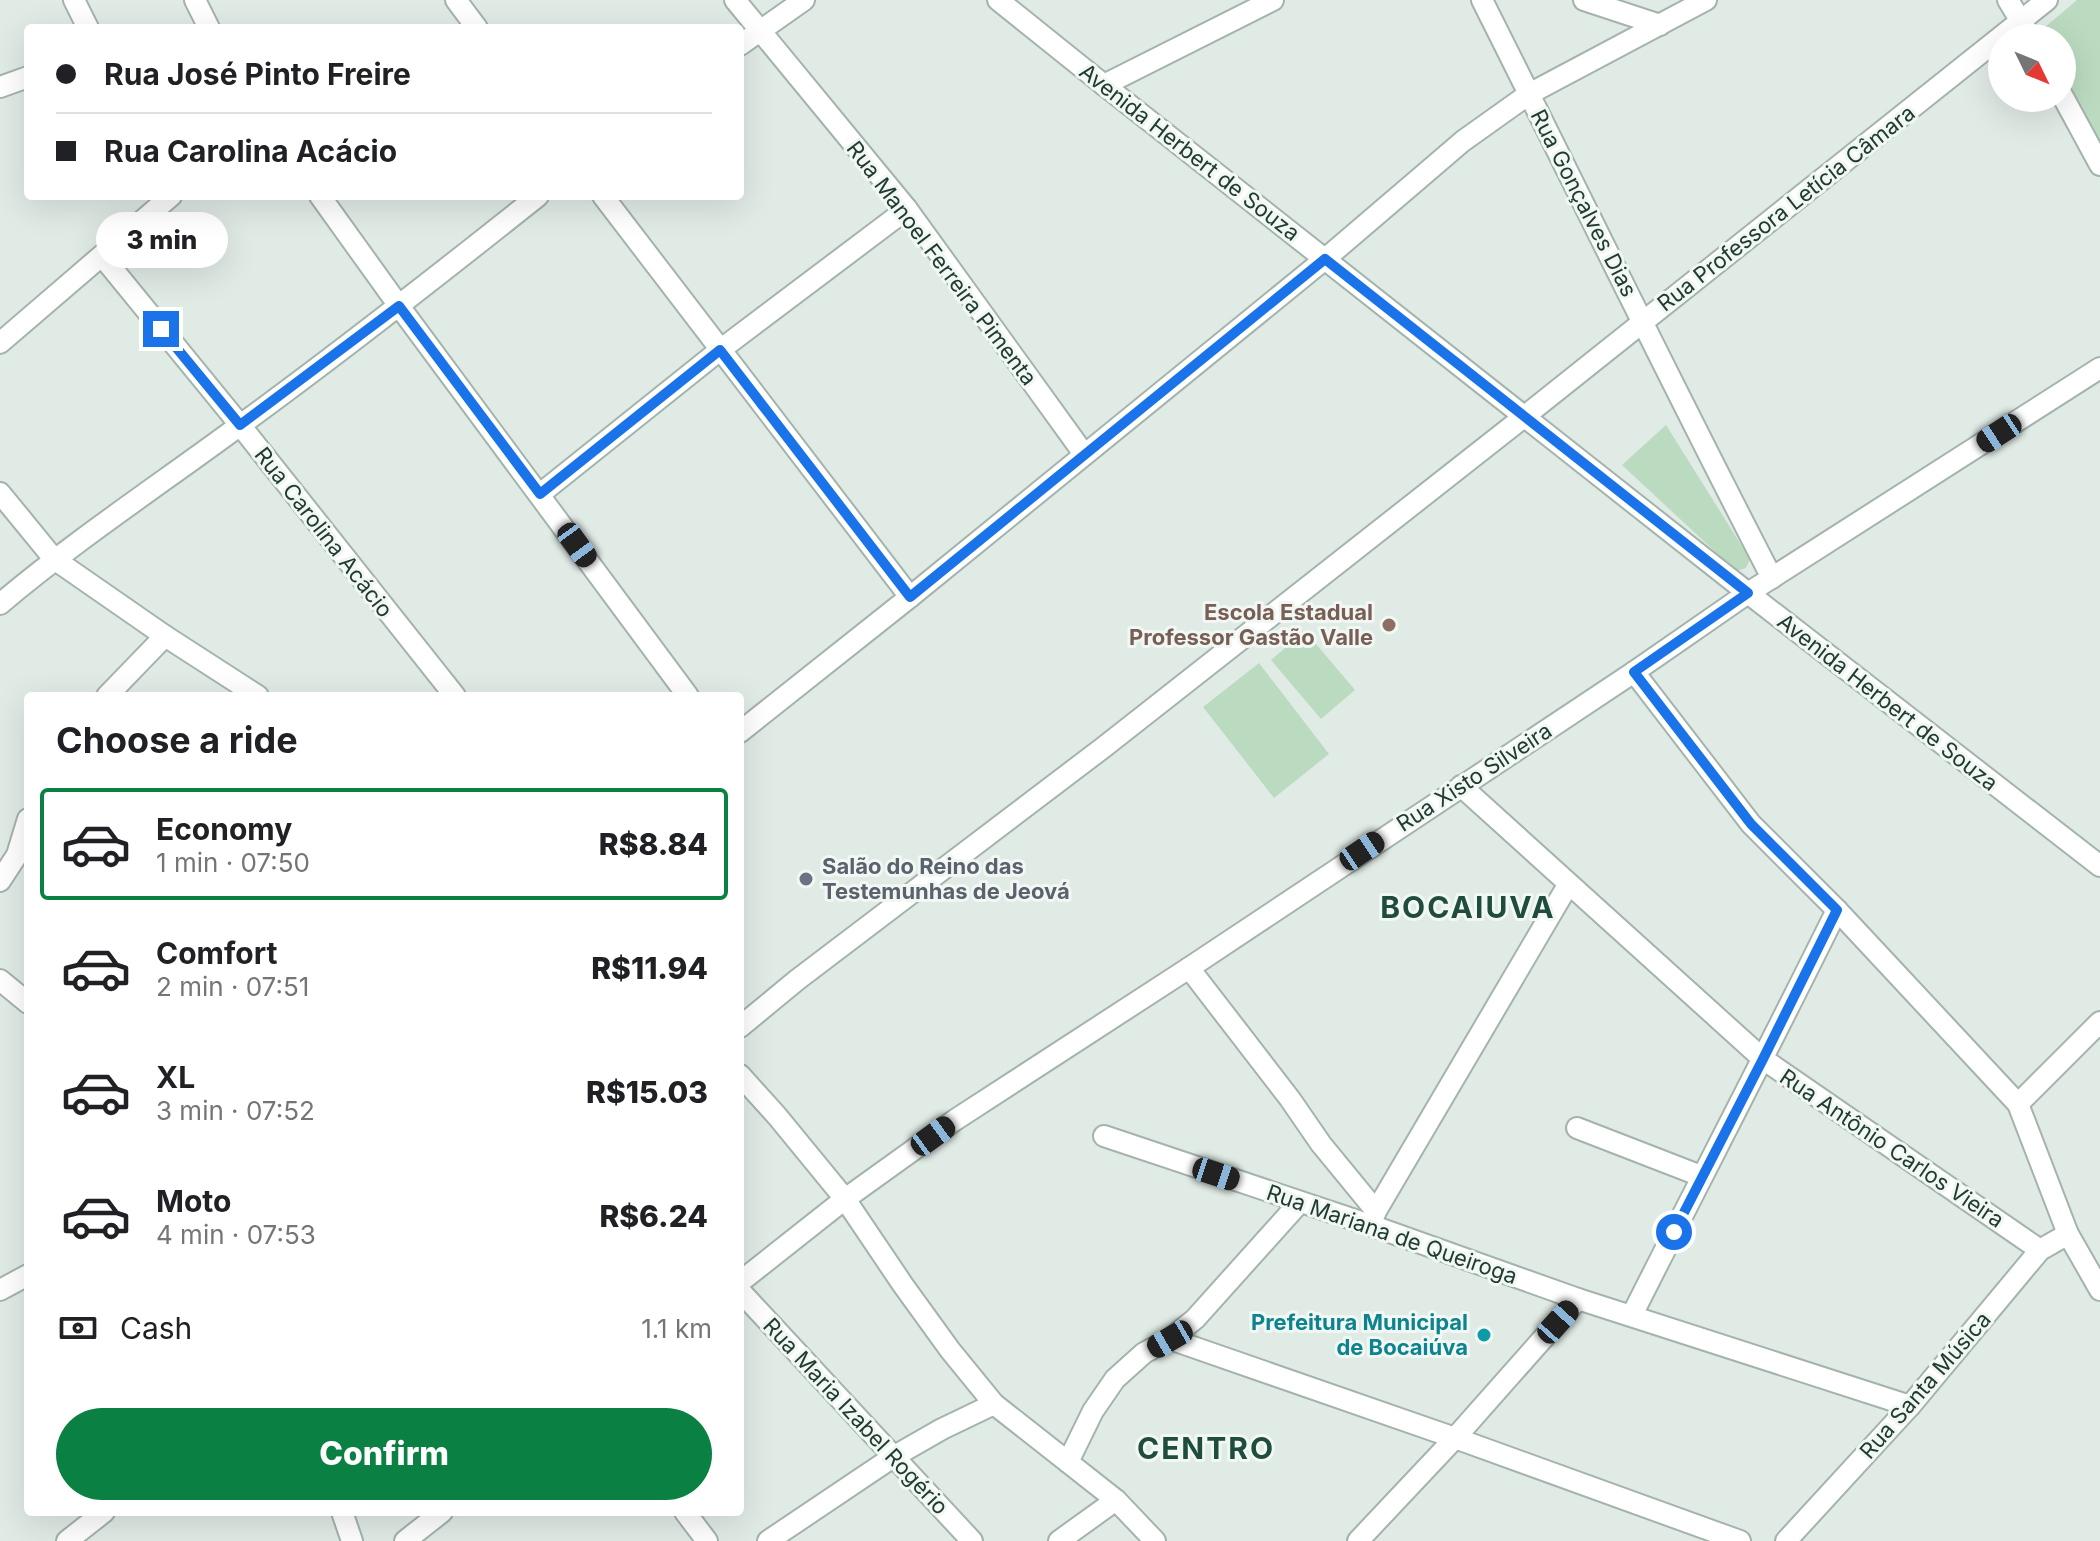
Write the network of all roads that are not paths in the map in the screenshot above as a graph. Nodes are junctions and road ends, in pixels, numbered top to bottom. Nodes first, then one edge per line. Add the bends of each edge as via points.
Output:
1 (74, 0) edge
2 (195, 0) edge
3 (456, 0) edge
4 (735, 0) edge
5 (804, 0) edge
6 (998, 0) edge
7 (1273, 0) edge
8 (1482, 0) edge
9 (1584, 0) edge
10 (1706, 0) edge
11 (2008, 0) edge
12 (2047, 0) edge
13 (86, 24) edge
14 (207, 24) edge
15 (474, 24) edge
16 (2023, 24) edge
17 (2030, 24) edge
18 (1660, 25) junction
19 (759, 30) junction
20 (744, 42) edge
21 (1988, 58) edge
22 (24, 78) edge
23 (1104, 85) junction
24 (0, 87) edge
25 (1529, 94) junction
26 (2071, 112) edge
27 (2100, 165) edge
28 (166, 200) edge
29 (323, 200) edge
30 (533, 200) edge
31 (606, 200) edge
32 (907, 209) junction
33 (102, 256) junction
34 (1325, 259) junction
35 (399, 306) junction
36 (1643, 321) junction
37 (0, 343) edge
38 (720, 350) junction
39 (2100, 368) edge
40 (1525, 416) junction
41 (240, 425) junction
42 (1084, 454) junction
43 (0, 493) edge
44 (540, 494) junction
45 (54, 559) junction
46 (1772, 578) junction
47 (1748, 593) junction
48 (910, 597) junction
49 (0, 604) edge
50 (165, 636) junction
51 (1634, 672) junction
52 (111, 692) edge
53 (252, 692) edge
54 (452, 692) edge
55 (685, 692) edge
56 (744, 729) edge
57 (1461, 786) junction
58 (24, 832) edge
59 (2100, 866) edge
60 (0, 881) edge
61 (1568, 885) junction
62 (1837, 910) junction
63 (1189, 968) junction
64 (0, 980) edge
65 (24, 1000) edge
66 (744, 1024) edge
67 (2097, 1033) edge
68 (1763, 1059) junction
69 (744, 1079) edge
70 (2018, 1104) junction
71 (1577, 1128) dead end
72 (1104, 1136) dead end
73 (1701, 1176) junction
74 (845, 1199) junction
75 (1300, 1202) junction
76 (1373, 1218) junction
77 (2068, 1234) junction
78 (2040, 1250) junction
79 (24, 1277) edge
80 (744, 1279) edge
81 (0, 1290) edge
82 (2100, 1290) edge
83 (744, 1295) edge
84 (1578, 1299) junction
85 (1632, 1315) junction
86 (1170, 1339) junction
87 (994, 1404) junction
88 (1910, 1406) junction
89 (1455, 1438) junction
90 (893, 1457) junction
91 (1068, 1462) junction
92 (1116, 1500) junction
93 (99, 1516) edge
94 (343, 1516) edge
95 (437, 1516) edge
96 (688, 1516) edge
97 (67, 1541) edge
98 (352, 1541) edge
99 (405, 1541) edge
100 (707, 1541) edge
101 (768, 1541) edge
102 (972, 1541) edge
103 (1059, 1541) edge
104 (1155, 1541) edge
105 (1358, 1541) edge
106 (1740, 1541) edge
107 (1786, 1541) edge

1 - 13 street
2 - 14 street
3 - 15 street
4 - 19 street, Rua Manoel Ferreira Pimenta
5 - 19 street
6 - 23 street, Avenida Herbert de Souza
7 - 23 street
8 - 25 street, Rua Gonçalves Dias
9 - 18 street
10 - 18 street
11 - 16 street
12 - 17 street, Rua Professora Letícia Câmara
18 - 25 street
19 - 20 street
19 - 32 street, Rua Manoel Ferreira Pimenta
21 - 36 street, Rua Professora Letícia Câmara
22 - 24 street
23 - 34 street, Avenida Herbert de Souza
25 - 34 street via 1463,141
25 - 36 street, Rua Gonçalves Dias
26 - 27 street
28 - 33 street
29 - 35 street
30 - 35 street
31 - 38 street
32 - 38 street
32 - 42 street, Rua Manoel Ferreira Pimenta
33 - 37 street
33 - 41 street, Rua Carolina Acácio
34 - 40 street, Avenida Herbert de Souza
34 - 42 street
35 - 41 street
35 - 44 street
36 - 40 street, Rua Professora Letícia Câmara
36 - 46 street, Rua Gonçalves Dias
38 - 44 street
38 - 48 street
39 - 46 street, Rua Xisto Silveira
40 - 47 street, Avenida Herbert de Souza
40 - 66 street, Rua Professora Letícia Câmara
41 - 45 street
41 - 54 street, Rua Carolina Acácio
42 - 48 street
43 - 45 street
44 - 55 street
45 - 49 street
45 - 50 street
46 - 47 street, Rua Xisto Silveira
47 - 51 street, Rua Xisto Silveira
47 - 59 street, Avenida Herbert de Souza
48 - 56 street
50 - 52 street
50 - 53 street
51 - 57 street, Rua Xisto Silveira
51 - 62 street via 1751,824
57 - 61 street, Rua Antônio Carlos Vieira
57 - 63 street, Rua Xisto Silveira
58 - 60 street
61 - 68 street, Rua Antônio Carlos Vieira
61 - 76 street
62 - 68 street
62 - 70 street
63 - 74 street, Rua Xisto Silveira via 955,1120
63 - 76 street
64 - 65 street
67 - 70 street
68 - 73 street
68 - 78 street, Rua Antônio Carlos Vieira
69 - 74 street
70 - 77 street
71 - 73 street
72 - 75 street, Rua Mariana de Queiroga
73 - 85 street
74 - 80 street, Rua Xisto Silveira
74 - 87 street via 918,1307
75 - 76 street, Rua Mariana de Queiroga
75 - 86 street via 1195,1319
76 - 84 street, Rua Mariana de Queiroga
77 - 78 street, Rua Santa Música
77 - 82 street
78 - 88 street, Rua Santa Música
79 - 81 street
83 - 90 street, Rua Maria Izabel Rogério
84 - 85 street, Rua Mariana de Queiroga
84 - 89 street
85 - 88 street, Rua Mariana de Queiroga
86 - 89 street
86 - 91 street via 1115,1379
87 - 90 street
87 - 91 street
88 - 107 street, Rua Santa Música
89 - 105 street
89 - 106 street
90 - 101 street
90 - 102 street, Rua Maria Izabel Rogério
91 - 92 street
92 - 103 street
92 - 104 street
93 - 97 street
94 - 98 street
95 - 99 street
96 - 100 street

